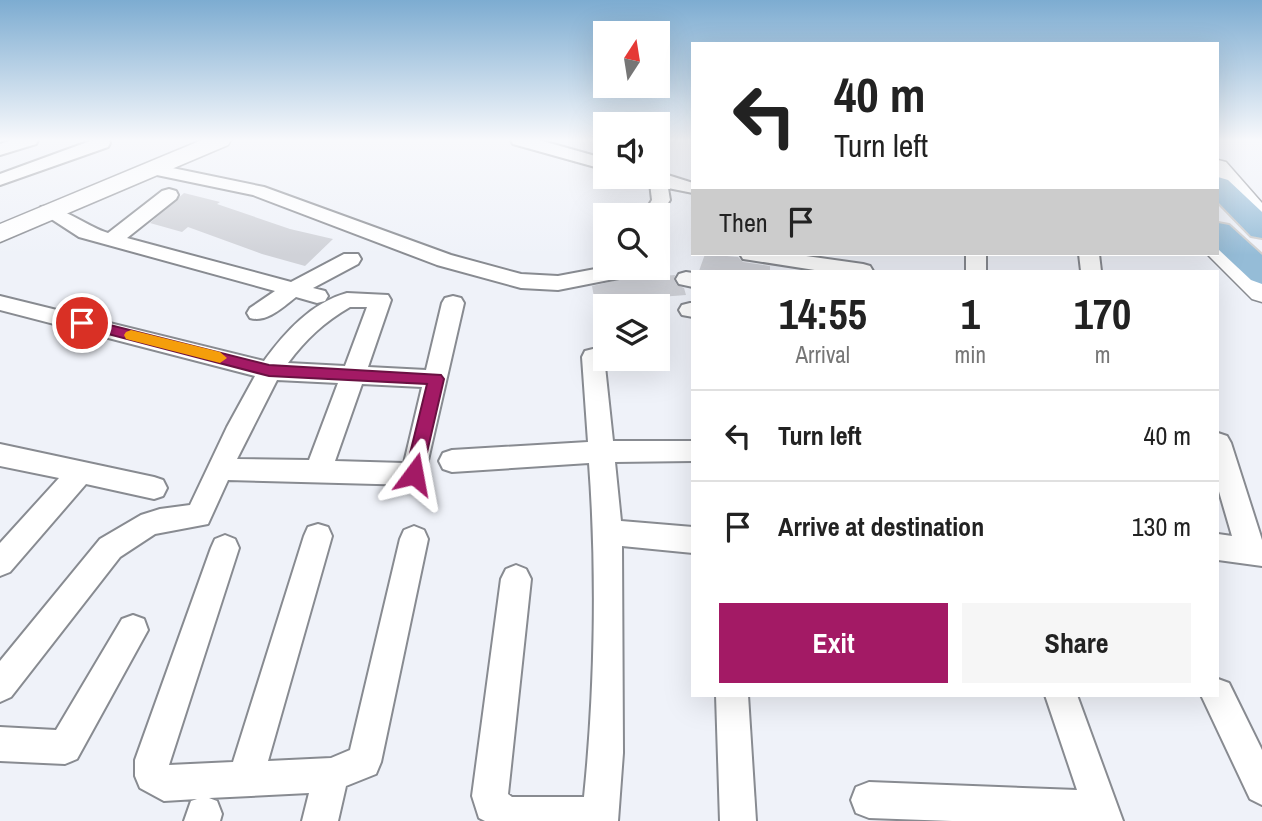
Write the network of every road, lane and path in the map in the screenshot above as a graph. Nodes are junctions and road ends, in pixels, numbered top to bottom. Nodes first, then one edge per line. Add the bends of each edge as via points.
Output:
1 (136, 178) edge
2 (198, 178) edge
3 (1228, 178) edge
4 (670, 182) edge
5 (691, 187) edge
6 (1219, 187) edge
7 (169, 195) dead end
8 (48, 211) junction
9 (1259, 225) edge
10 (0, 234) edge
11 (110, 241) junction
12 (763, 256) edge
13 (351, 259) dead end
14 (856, 270) edge
15 (593, 276) edge
16 (292, 290) junction
17 (317, 296) dead end
18 (0, 303) edge
19 (453, 303) dead end
20 (258, 313) dead end
21 (269, 370) junction
22 (594, 371) edge
23 (353, 374) junction
24 (436, 379) junction
25 (1219, 446) edge
26 (691, 451) edge
27 (599, 453) junction
28 (1, 457) edge
29 (452, 461) dead end
30 (220, 469) junction
31 (82, 471) junction
32 (318, 472) junction
33 (154, 488) dead end
34 (608, 531) junction
35 (318, 536) dead end
36 (414, 539) dead end
37 (691, 540) edge
38 (1219, 547) edge
39 (225, 548) dead end
40 (1256, 552) edge
41 (0, 563) edge
42 (516, 579) dead end
43 (133, 630) dead end
44 (0, 686) edge
45 (732, 697) edge
46 (1062, 697) edge
47 (1218, 697) edge
48 (0, 744) edge
49 (331, 775) junction
50 (246, 778) junction
51 (1262, 787) edge
52 (869, 800) dead end
53 (1103, 815) edge
54 (600, 818) edge
55 (320, 821) edge
56 (738, 821) edge

1 - 8 street
2 - 15 street via 258,191 444,260 521,281 558,283
3 - 9 street via 1255,210
4 - 5 street
6 - 9 main road
7 - 11 street
8 - 10 street
8 - 11 street
11 - 16 street
12 - 14 street
13 - 16 street
16 - 17 street
16 - 20 street
18 - 21 street
19 - 24 street
21 - 23 street
21 - 23 street via 305,325 344,300 380,300
21 - 30 street
22 - 27 street
23 - 24 street
23 - 32 street
24 - 32 street via 414,474
25 - 40 street
26 - 27 street
27 - 29 street
27 - 34 street
28 - 31 street
30 - 32 street
30 - 44 street via 198,516 153,520 110,548
31 - 33 street
31 - 41 street
34 - 37 street
34 - 54 street via 606,753
35 - 50 street
36 - 49 street via 364,762
38 - 40 street
39 - 50 street via 152,760 152,776 164,783
42 - 54 street via 492,805 508,815
43 - 48 street via 65,747
45 - 56 street
46 - 53 street
47 - 51 street
49 - 50 street
49 - 55 street
52 - 53 street

